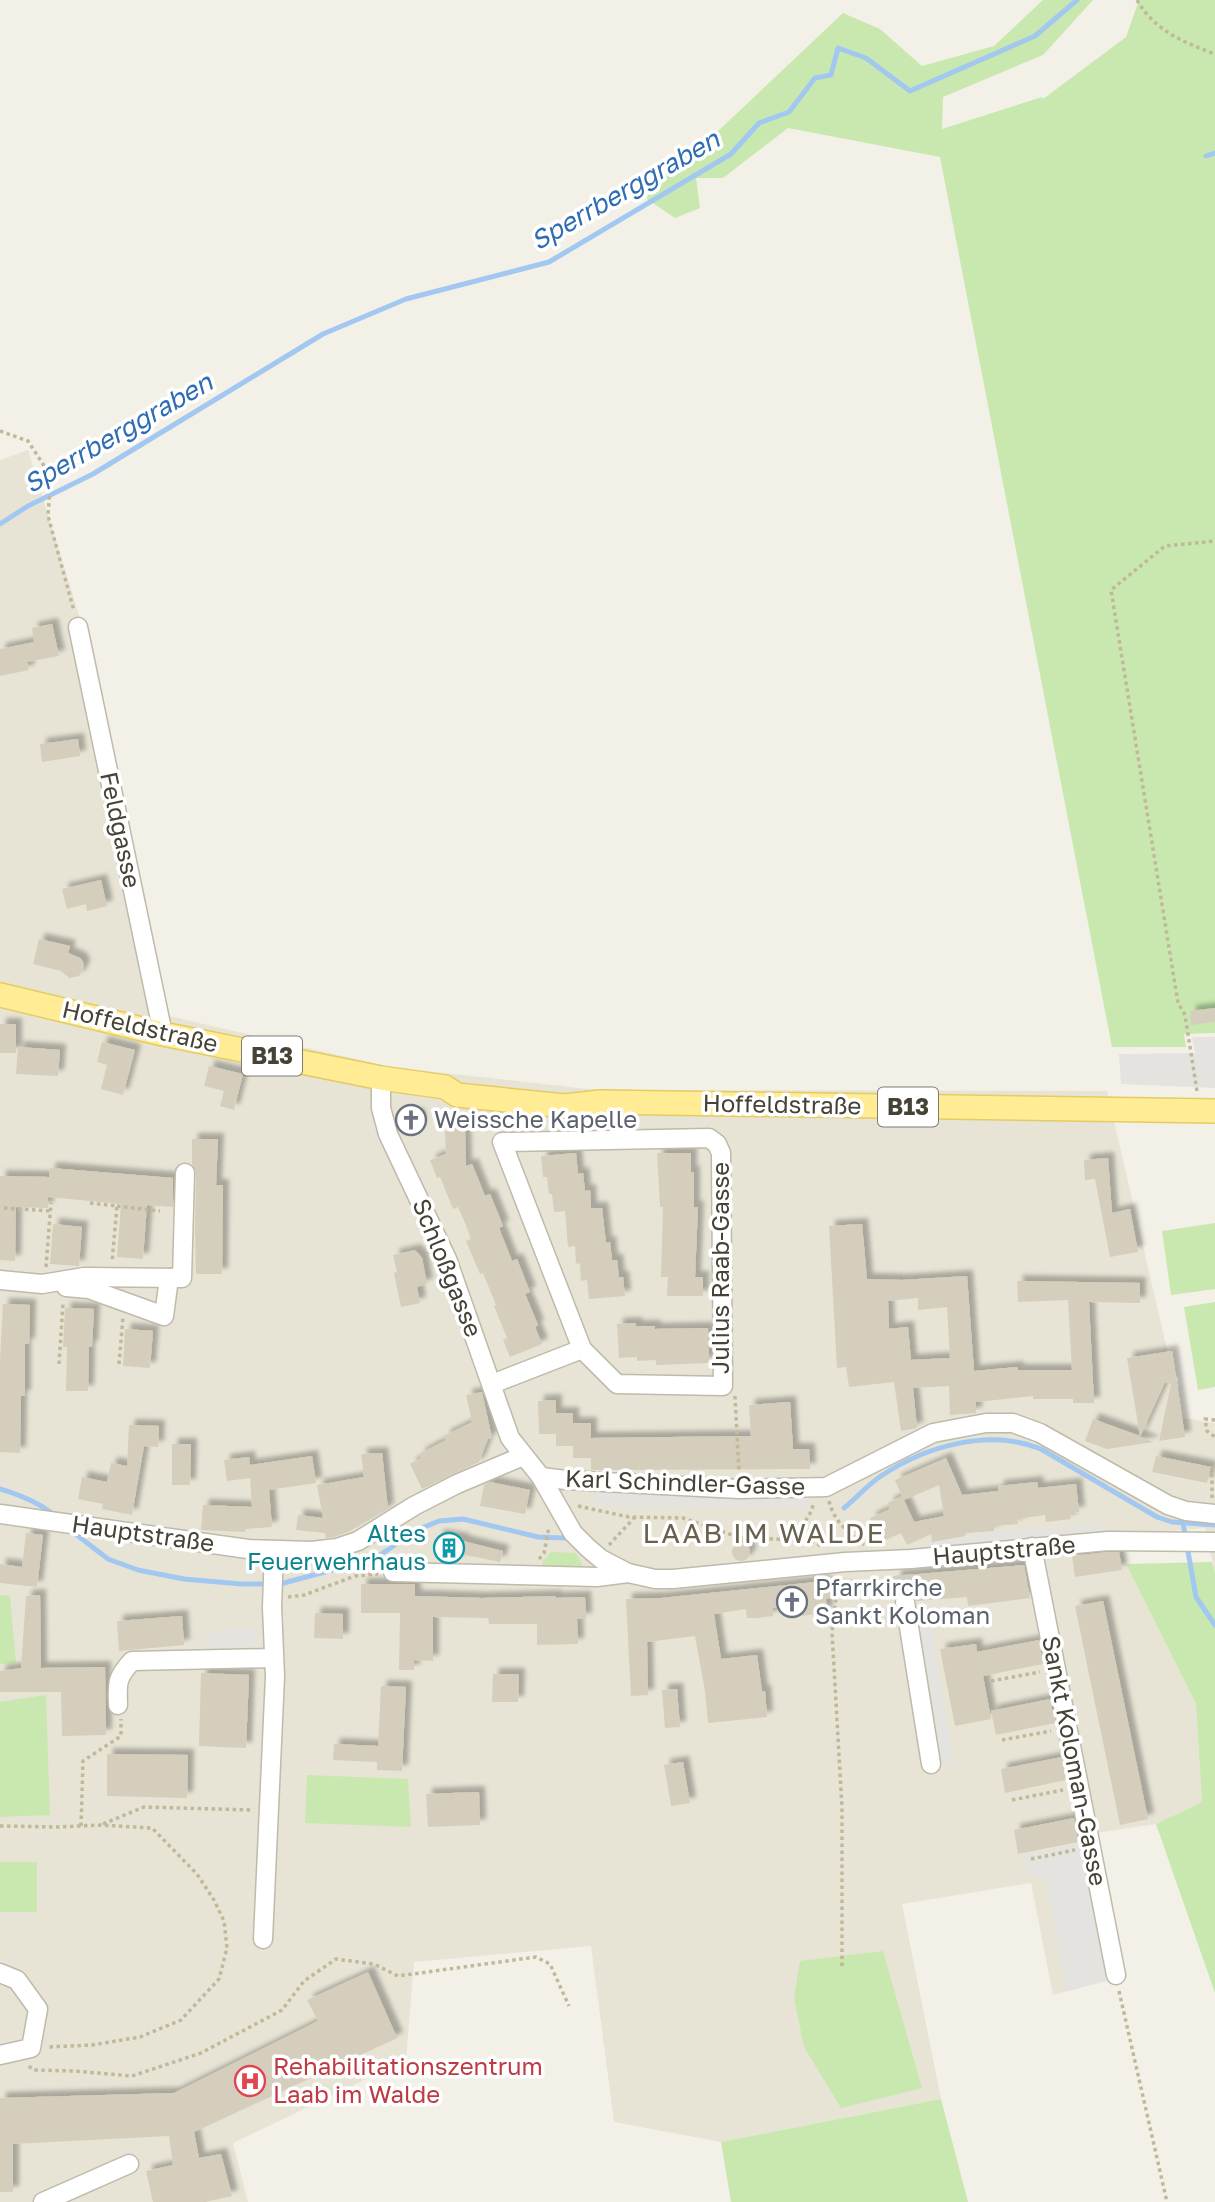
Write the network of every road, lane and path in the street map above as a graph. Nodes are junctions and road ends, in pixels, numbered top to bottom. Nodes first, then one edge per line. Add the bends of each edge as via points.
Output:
1 (1137, 0) edge
2 (1215, 54) edge
3 (0, 431) edge
4 (1215, 541) edge
5 (78, 627) joint
6 (0, 995) edge
7 (163, 1034) junction
8 (381, 1078) junction
9 (1208, 1111) edge
10 (185, 1173) dead end
11 (51, 1203) dead end
12 (90, 1203) dead end
13 (117, 1206) junction
14 (4, 1208) dead end
15 (160, 1210) dead end
16 (51, 1211) junction
17 (111, 1278) junction
18 (169, 1278) junction
19 (0, 1280) edge
20 (43, 1284) junction
21 (64, 1286) junction
22 (124, 1303) junction
23 (582, 1349) junction
24 (59, 1364) dead end
25 (119, 1364) dead end
26 (492, 1384) junction
27 (723, 1386) junction
28 (1215, 1420) edge
29 (1215, 1437) edge
30 (523, 1456) junction
31 (1215, 1465) edge
32 (541, 1477) junction
33 (820, 1487) junction
34 (739, 1489) junction
35 (556, 1504) junction
36 (0, 1514) edge
37 (1214, 1514) edge
38 (635, 1517) junction
39 (557, 1525) junction
40 (795, 1539) junction
41 (810, 1540) dead end
42 (1215, 1542) edge
43 (1032, 1547) junction
44 (274, 1551) junction
45 (544, 1553) dead end
46 (595, 1553) junction
47 (877, 1560) junction
48 (835, 1563) junction
49 (393, 1572) joint
50 (628, 1573) junction
51 (272, 1588) junction
52 (905, 1602) tunnel mouth
53 (274, 1658) junction
54 (1056, 1670) junction
55 (992, 1681) dead end
56 (118, 1705) joint
57 (1067, 1727) junction
58 (1002, 1740) dead end
59 (931, 1764) dead end
60 (1079, 1787) junction
61 (1012, 1800) dead end
62 (269, 1810) junction
63 (101, 1825) junction
64 (0, 1826) edge
65 (81, 1826) junction
66 (1091, 1847) junction
67 (1031, 1859) dead end
68 (263, 1939) dead end
69 (842, 1968) dead end
70 (0, 1973) edge
71 (1116, 1975) joint
72 (569, 2006) dead end
73 (15, 2052) edge
74 (129, 2164) dead end
75 (43, 2202) edge
76 (1167, 2202) edge

1 - 2 path via 1165,32
3 - 5 path via 28,441 48,472 48,516
4 - 9 path via 1165,546 1111,590 1178,1003 1185,1015
5 - 7 street, Feldgasse
6 - 7 main road, Hoffeldstraße / B13
7 - 8 main road, Hoffeldstraße / B13
8 - 9 main road, Hoffeldstraße / B13 via 445,1087 459,1080 567,1091 600,1101
8 - 26 street, Schloßgasse via 381,1108 388,1134 447,1259
10 - 18 street via 182,1278
11 - 16 path
12 - 13 path
13 - 15 path
13 - 17 path
14 - 16 path
16 - 20 path
17 - 18 street
17 - 20 street
18 - 22 street via 164,1316
19 - 20 street
20 - 21 street
21 - 22 street via 89,1289
21 - 24 path
22 - 25 path
23 - 26 street
23 - 27 street, Julius Raab-Gasse via 617,1384
23 - 27 street, Julius Raab-Gasse via 502,1142 709,1138 721,1153
26 - 30 street, Schloßgasse via 510,1438
27 - 34 path via 736,1397
28 - 29 path via 1205,1419 1207,1431
30 - 32 street, Hauptstraße
30 - 44 street, Hauptstraße via 436,1495 348,1545
31 - 37 path
32 - 34 street, Karl Schindler-Gasse
32 - 35 street, Hauptstraße
33 - 34 street, Karl Schindler-Gasse
33 - 37 street, Karl Schindler-Gasse via 933,1433 1013,1423 1040,1433 1168,1505
33 - 40 path
33 - 47 path via 835,1519
35 - 38 path
35 - 39 street, Hauptstraße
36 - 44 street, Hauptstraße
38 - 40 path via 683,1518 741,1538
38 - 46 path
39 - 45 path
39 - 46 street, Hauptstraße
40 - 41 path
42 - 43 street, Hauptstraße via 1108,1541
43 - 47 street, Hauptstraße via 902,1567
43 - 54 street, Sankt Koloman-Gasse
44 - 51 street
46 - 50 street, Hauptstraße
47 - 48 street, Hauptstraße
48 - 50 street, Hauptstraße via 655,1580
48 - 69 path via 832,1632 842,1808
49 - 50 street, Hauptstraße via 597,1577
49 - 51 path via 355,1576 286,1598
51 - 53 street
52 - 59 street
53 - 56 street via 132,1661 120,1673
53 - 62 street
54 - 55 path
54 - 57 street, Sankt Koloman-Gasse
56 - 65 path via 121,1736 83,1761
57 - 58 path
57 - 60 street, Sankt Koloman-Gasse
60 - 61 path
60 - 66 street, Sankt Koloman-Gasse
62 - 63 path via 144,1807
62 - 68 street
63 - 65 path
63 - 73 path via 152,1828 197,1874 224,1921 227,1948 219,1979 181,2020 140,2036
64 - 65 path
66 - 67 path
66 - 71 street, Sankt Koloman-Gasse
70 - 73 street via 18,1980 37,2009
71 - 76 path
72 - 73 path via 550,1964 536,1957 398,1976 374,1964 336,1959 304,1981 282,2010 201,2053 132,2076 33,2070
74 - 75 street

